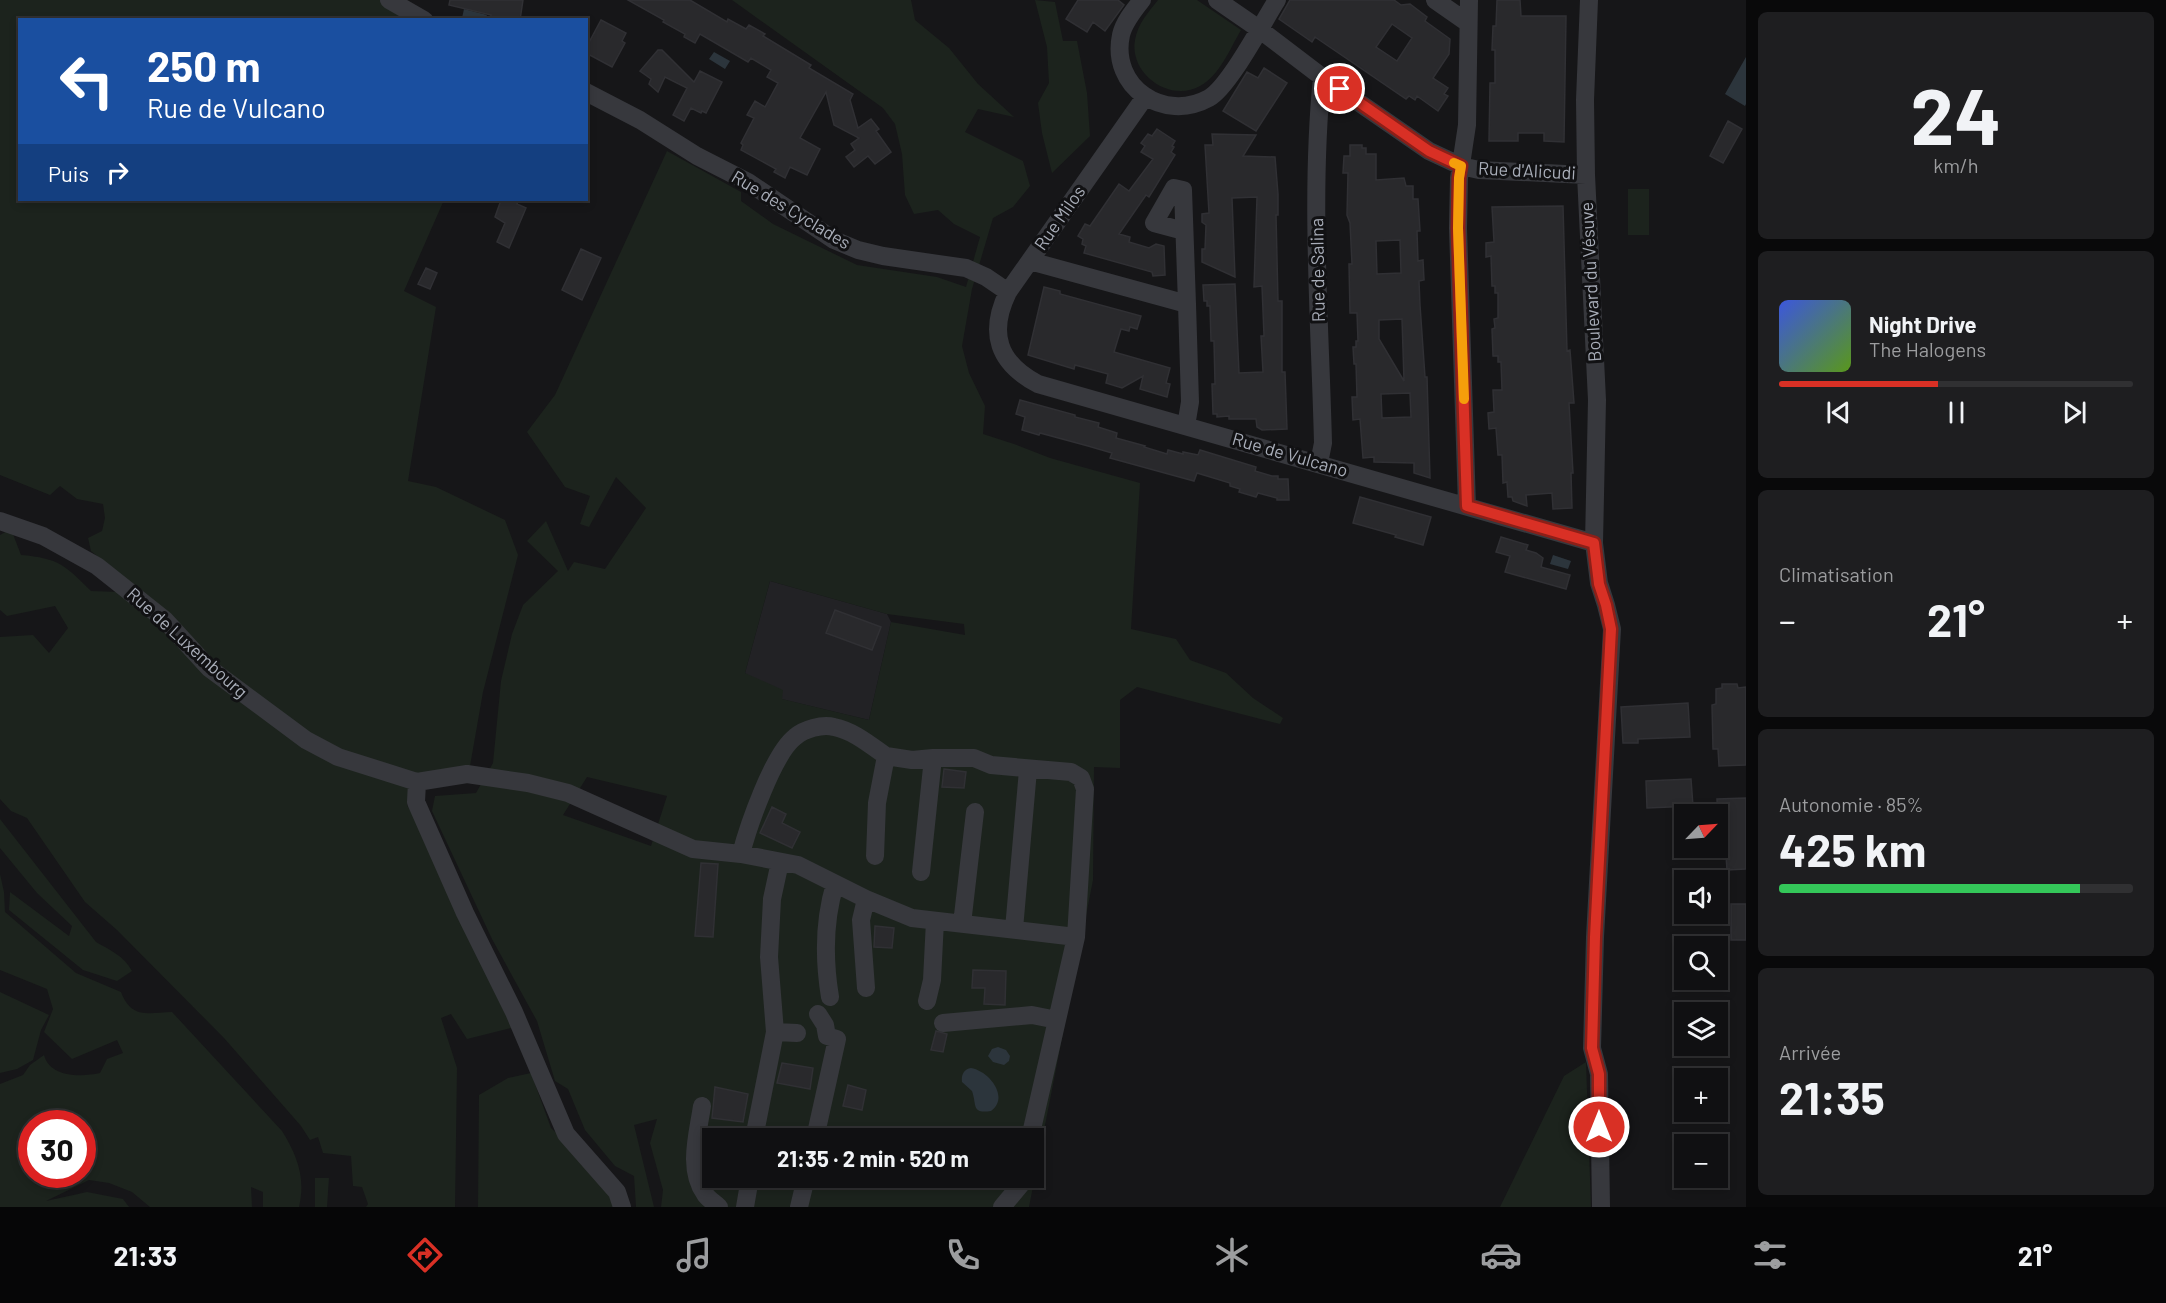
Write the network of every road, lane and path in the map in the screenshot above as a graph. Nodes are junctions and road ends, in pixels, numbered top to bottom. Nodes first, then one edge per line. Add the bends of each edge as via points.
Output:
1 (389, 0) edge
2 (1142, 0) edge
3 (1217, 0) edge
4 (1277, 0) edge
5 (1435, 0) edge
6 (1469, 0) edge
7 (1589, 0) edge
8 (420, 18) edge
9 (1468, 23) junction
10 (1259, 29) junction
11 (1322, 77) junction
12 (588, 93) edge
13 (1145, 97) junction
14 (1461, 166) junction
15 (1586, 175) junction
16 (1184, 231) dead end
17 (1030, 261) junction
18 (1008, 292) junction
19 (1187, 304) junction
20 (1000, 346) joint
21 (1186, 426) junction
22 (1319, 463) junction
23 (1467, 506) junction
24 (0, 521) edge
25 (1594, 543) junction
26 (886, 756) junction
27 (933, 758) junction
28 (1028, 770) junction
29 (417, 782) junction
30 (975, 812) dead end
31 (741, 854) junction
32 (875, 856) dead end
33 (780, 861) junction
34 (921, 872) dead end
35 (835, 884) junction
36 (866, 899) junction
37 (934, 921) junction
38 (962, 924) junction
39 (1014, 929) junction
40 (1076, 937) junction
41 (866, 988) dead end
42 (830, 997) dead end
43 (927, 1001) dead end
44 (818, 1014) dead end
45 (1057, 1020) junction
46 (944, 1023) dead end
47 (775, 1032) junction
48 (797, 1033) dead end
49 (702, 1106) dead end
50 (756, 1128) edge
51 (817, 1128) edge
52 (1032, 1128) edge
53 (749, 1188) edge
54 (804, 1188) edge
55 (1017, 1188) edge
56 (1022, 1188) edge
57 (622, 1207) edge
58 (719, 1207) edge
59 (746, 1207) edge
60 (799, 1207) edge
61 (1002, 1207) edge
62 (1020, 1207) edge
63 (1601, 1207) edge

1 - 8 street
2 - 13 street via 1121,35 1120,58 1128,80
3 - 10 street, Rue d'Alicudi
4 - 10 street
5 - 9 street
6 - 9 street
7 - 15 street, Boulevard du Vésuve
9 - 14 street via 1467,125
10 - 11 street, Rue d'Alicudi
10 - 13 street via 1227,80 1211,97 1190,106 1166,106
11 - 14 street, Rue d'Alicudi via 1429,151
11 - 22 street, Rue de Salina via 1317,216 1323,443
12 - 18 street, Rue des Cyclades via 748,182 834,240 883,256 966,268
13 - 17 street, Rue Milos
14 - 15 street, Rue d'Alicudi
14 - 23 street via 1458,228
15 - 25 street, Boulevard du Vésuve via 1597,400
16 - 19 street
17 - 18 street, Rue Milos
17 - 19 street
18 - 20 street, Rue Milos via 997,327
19 - 21 street via 1190,402
20 - 21 street, Rue de Vulcano via 1009,362 1038,384
21 - 22 street, Rue de Vulcano
22 - 23 street, Rue de Vulcano
23 - 25 street, Rue de Vulcano
24 - 29 street, Rue de Luxembourg via 43,536 97,566 165,620 209,668 306,740 338,757
25 - 63 street, Boulevard du Vésuve via 1595,564 1611,629 1592,1048 1599,1074
26 - 27 street
26 - 31 street via 856,735 833,726 811,728 794,737 778,760 748,824
26 - 32 street via 877,803
27 - 28 street via 974,758 991,765
27 - 34 street
28 - 39 street
28 - 40 street via 1071,772 1081,778 1085,789
29 - 31 street, Rue de Luxembourg via 467,774 528,783 568,794 693,849
29 - 57 street via 416,802 566,1134 617,1192
30 - 38 street
31 - 33 street, Rue de Luxembourg
33 - 35 street, Rue de Luxembourg via 798,865
33 - 47 street via 772,899 769,957
35 - 36 street, Rue de Luxembourg
35 - 42 street via 828,907 826,976
36 - 37 street, Rue de Luxembourg via 912,918
36 - 41 street via 861,920
37 - 38 street, Rue de Luxembourg
37 - 43 street via 932,980
38 - 39 street, Rue de Luxembourg
39 - 40 street, Rue de Luxembourg
40 - 45 street
44 - 51 street via 827,1036 837,1039
45 - 46 street via 1032,1014
45 - 52 street
47 - 48 street
47 - 50 street
49 - 58 street via 696,1175 705,1195
53 - 59 street
54 - 60 street
55 - 61 street
56 - 62 street

